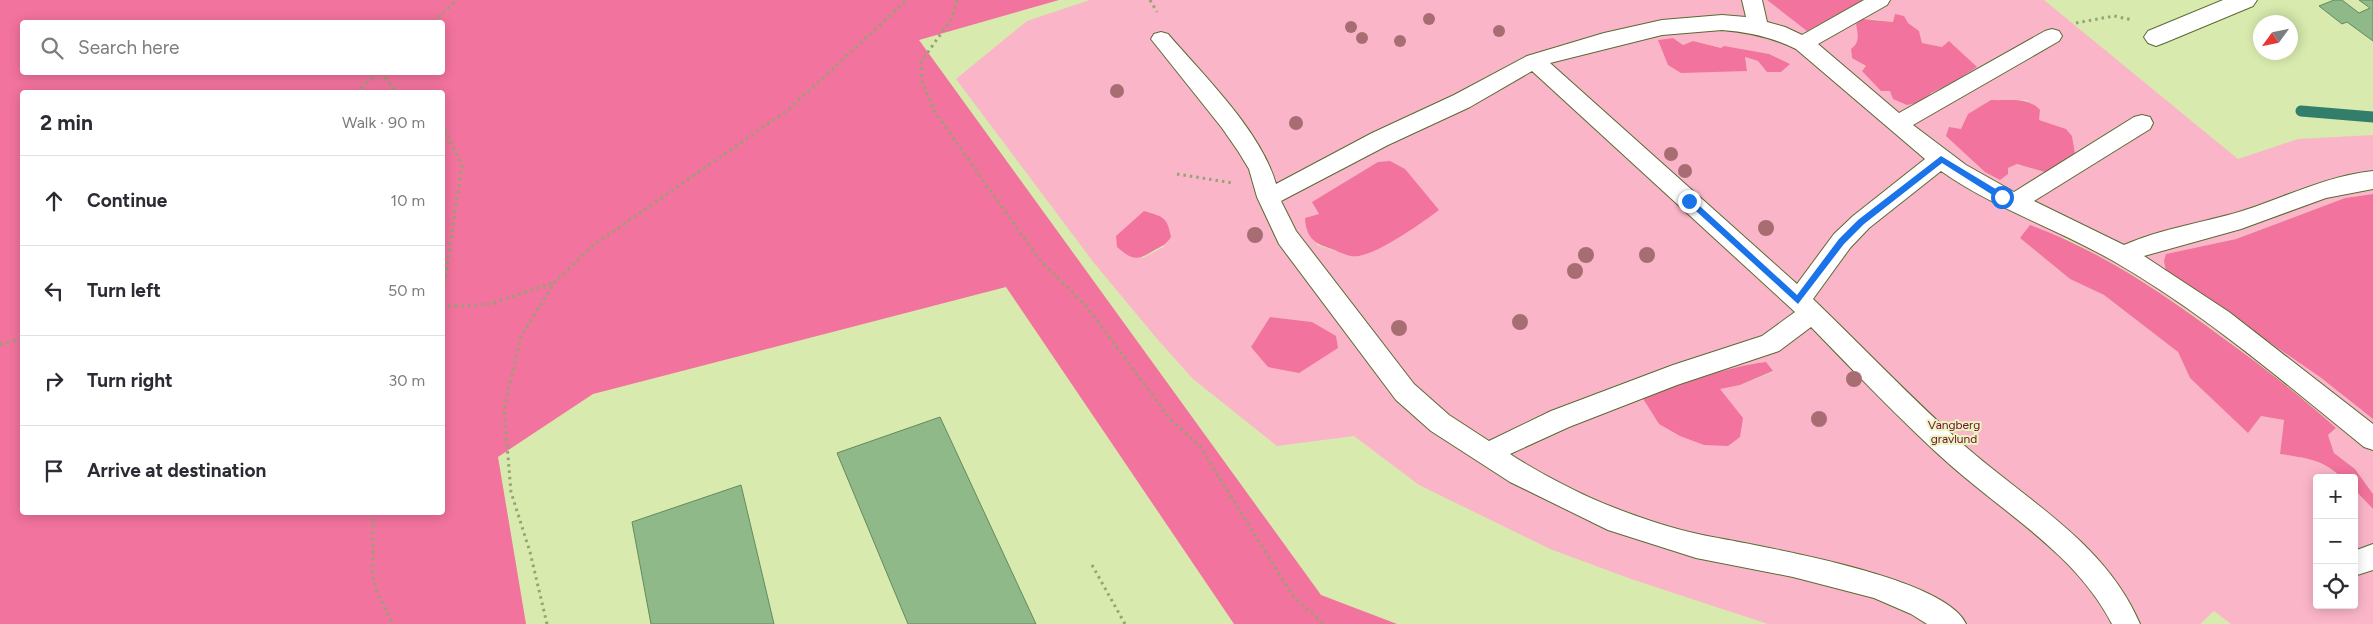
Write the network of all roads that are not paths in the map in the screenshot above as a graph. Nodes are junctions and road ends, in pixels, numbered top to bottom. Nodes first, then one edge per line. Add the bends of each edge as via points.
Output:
1 (1752, 0) edge
2 (1880, 0) edge
3 (2234, 2) edge
4 (1758, 26) junction
5 (2052, 36) road end
6 (2156, 37) road end
7 (1161, 40) dead end
8 (1803, 44) junction
9 (1534, 61) junction
10 (2142, 123) dead end
11 (1898, 124) junction
12 (1941, 159) junction
13 (2373, 180) edge
14 (1268, 197) junction
15 (2014, 203) junction
16 (2123, 256) junction
17 (1805, 307) junction
18 (2373, 439) edge
19 (1488, 455) junction
20 (2373, 557) edge
21 (2358, 563) edge
22 (1952, 624) edge
23 (2126, 624) edge

1 - 4 lane
2 - 8 lane
3 - 6 street
4 - 8 lane
4 - 9 lane via 1710,22 1673,25 1614,37
5 - 11 lane
7 - 14 lane via 1246,145 1260,168
8 - 11 lane
9 - 14 lane via 1453,106 1380,139
9 - 17 lane
10 - 15 lane
11 - 12 lane
12 - 15 lane
12 - 17 lane via 1899,190 1842,241
13 - 16 lane via 2344,184 2240,221 2153,242
14 - 19 lane via 1286,238 1405,392 1440,423
15 - 16 lane
16 - 18 lane via 2211,314
17 - 19 lane via 1770,344 1568,416 1508,442
17 - 23 lane via 1958,456 2071,551 2097,577 2118,605
19 - 22 lane via 1541,486 1608,518 1696,546 1793,564 1875,586 1921,605
20 - 21 lane

